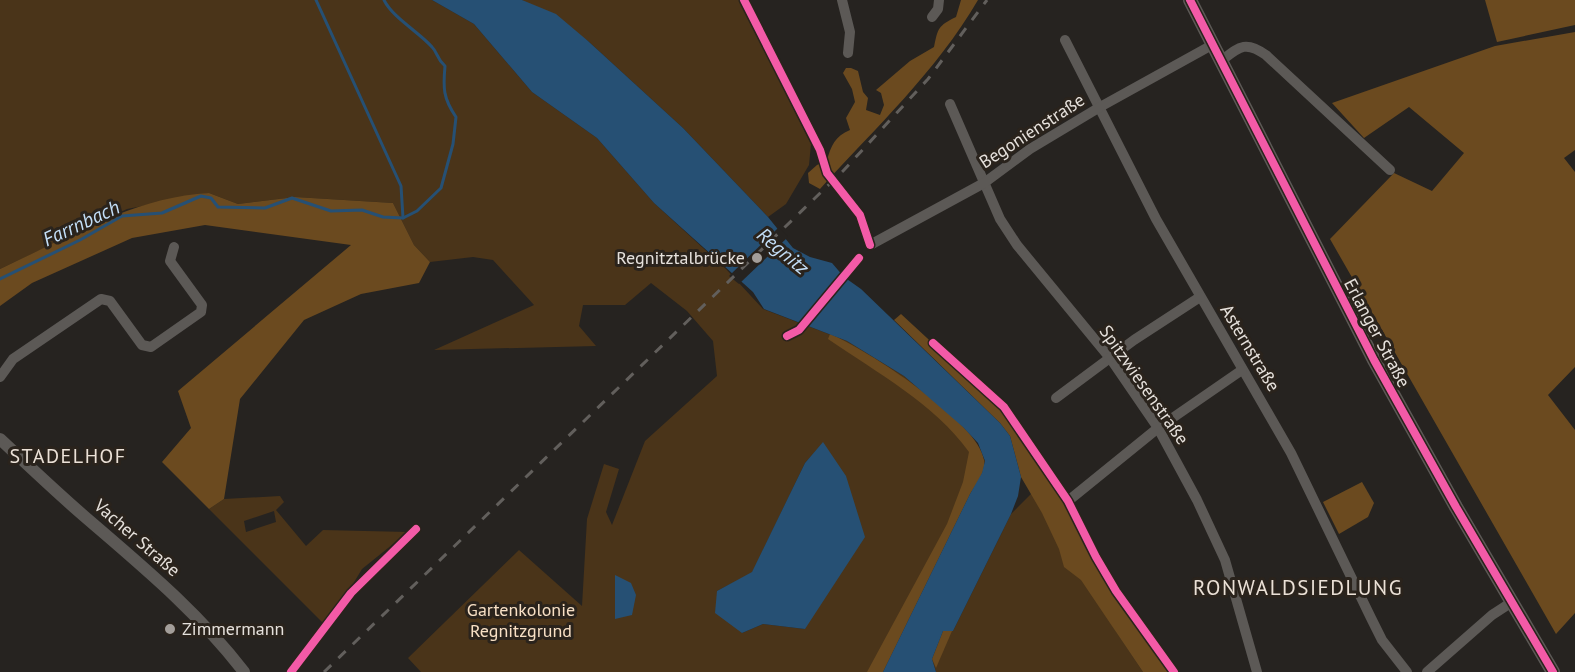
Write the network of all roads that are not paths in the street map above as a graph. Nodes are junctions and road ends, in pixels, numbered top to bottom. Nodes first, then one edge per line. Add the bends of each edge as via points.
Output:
1 (842, 0) edge
2 (939, 0) edge
3 (1190, 0) edge
4 (932, 17) dead end
5 (1065, 40) dead end
6 (1212, 45) junction
7 (848, 53) dead end
8 (1221, 61) junction
9 (950, 104) dead end
10 (1100, 107) junction
11 (1390, 170) dead end
12 (984, 183) junction
13 (870, 245) dead end
14 (174, 247) dead end
15 (1200, 297) junction
16 (1110, 358) junction
17 (1242, 370) junction
18 (0, 377) edge
19 (1056, 398) dead end
20 (1158, 428) junction
21 (0, 439) edge
22 (1068, 501) dead end
23 (1512, 602) junction
24 (244, 672) edge
25 (1257, 672) edge
26 (1407, 672) edge
27 (1427, 672) edge
28 (1553, 672) edge

1 - 7 street via 850,32
2 - 4 street
3 - 6 main road, Erlanger Straße
5 - 10 street, Asternstraße
6 - 8 main road, Erlanger Straße
6 - 10 street, Begonienstraße
8 - 11 street via 1240,47 1254,46
8 - 23 main road, Erlanger Straße via 1374,360
9 - 12 street, Spitzwiesenstraße
10 - 12 street, Begonienstraße
10 - 15 street, Asternstraße
12 - 13 street, Begonienstraße
12 - 16 street, Spitzwiesenstraße via 1017,245
14 - 18 street via 170,261 202,305 201,312 151,347 142,345 110,301 101,299 13,359
15 - 16 street
15 - 17 street, Asternstraße
16 - 19 street
16 - 20 street, Spitzwiesenstraße
17 - 20 street
17 - 26 street, Asternstraße via 1291,453 1382,640
20 - 22 street
20 - 25 street, Spitzwiesenstraße via 1225,560
21 - 24 street, Vacher Straße via 160,581
23 - 27 street
23 - 28 main road, Erlanger Straße

